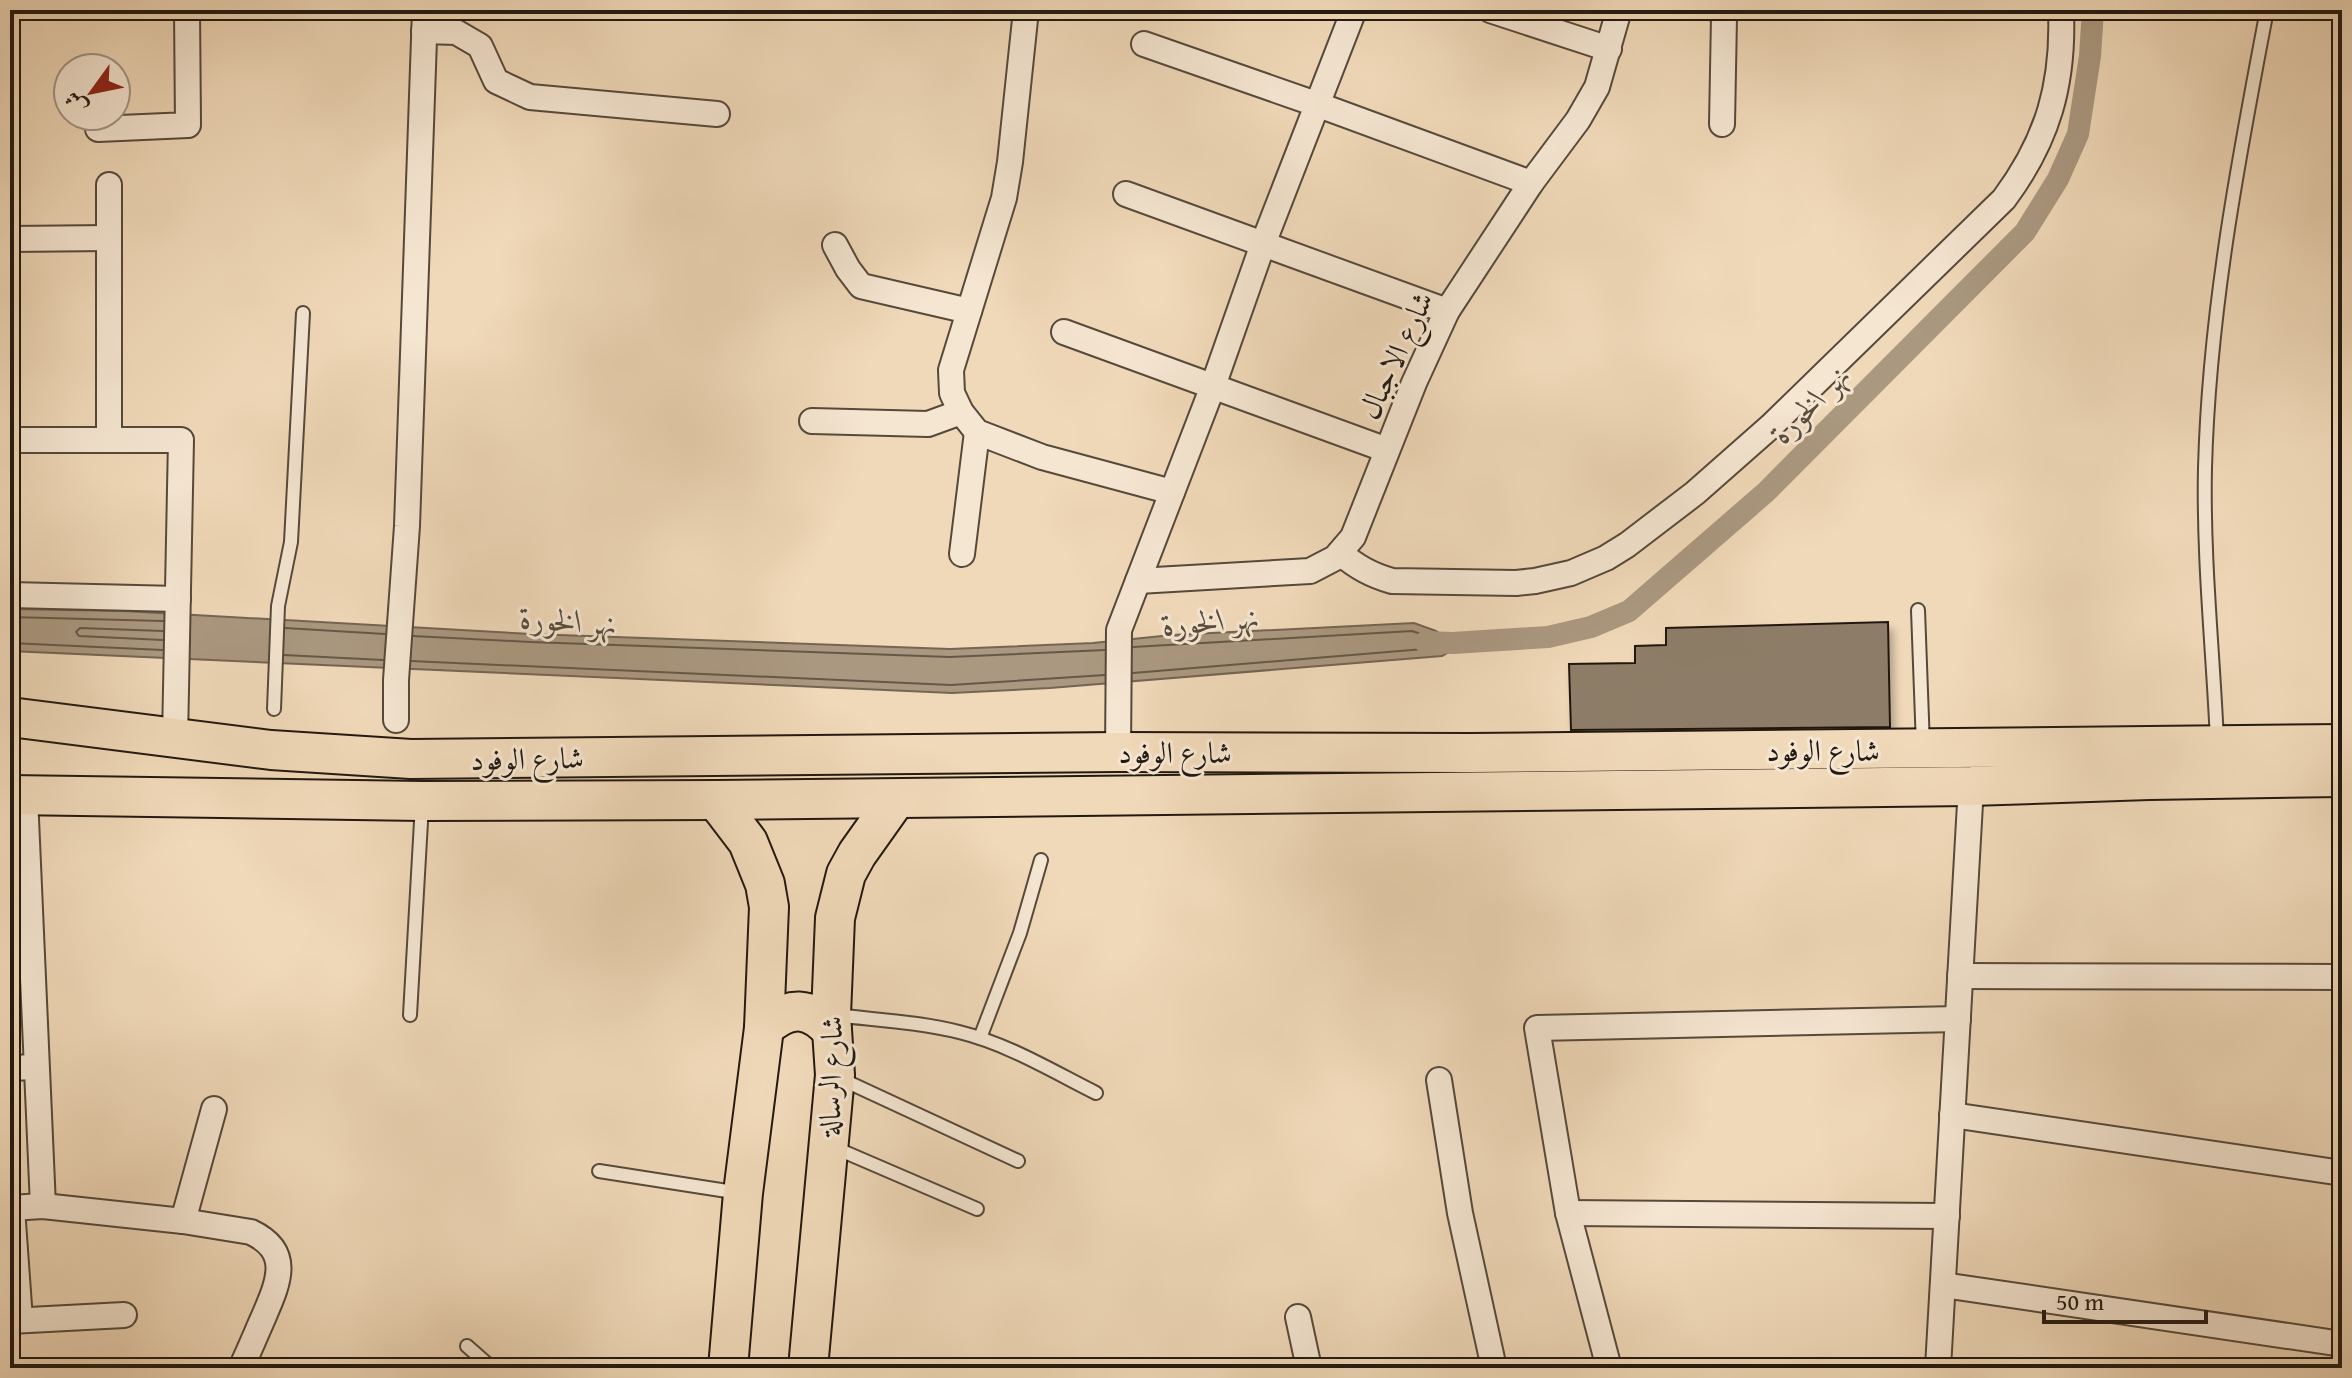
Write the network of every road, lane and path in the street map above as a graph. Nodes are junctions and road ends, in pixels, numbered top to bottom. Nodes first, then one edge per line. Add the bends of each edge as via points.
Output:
1 (187, 10) edge
2 (1026, 10) edge
3 (1354, 10) edge
4 (1490, 10) edge
5 (1619, 10) edge
6 (1718, 10) edge
7 (2061, 10) edge
8 (2267, 10) edge
9 (425, 20) edge
10 (1144, 44) dead end
11 (1609, 49) junction
12 (1316, 104) junction
13 (717, 114) dead end
14 (1722, 124) dead end
15 (132, 127) edge
16 (1531, 183) junction
17 (109, 185) dead end
18 (1126, 194) dead end
19 (109, 238) junction
20 (10, 239) edge
21 (1263, 244) junction
22 (835, 245) dead end
23 (969, 311) junction
24 (1447, 311) junction
25 (303, 313) dead end
26 (1064, 332) dead end
27 (1213, 386) junction
28 (961, 412) junction
29 (812, 421) dead end
30 (977, 432) junction
31 (109, 439) junction
32 (10, 440) edge
33 (1387, 450) junction
34 (1172, 492) junction
35 (1340, 553) junction
36 (962, 554) dead end
37 (1138, 581) junction
38 (10, 595) edge
39 (178, 599) junction
40 (1918, 610) dead end
41 (274, 709) dead end
42 (396, 720) dead end
43 (17, 721) edge
44 (175, 739) junction
45 (2218, 744) junction
46 (2342, 744) edge
47 (1923, 749) junction
48 (1118, 752) junction
49 (2342, 777) edge
50 (1971, 786) junction
51 (18, 795) edge
52 (896, 799) junction
53 (716, 800) junction
54 (422, 801) junction
55 (1041, 860) dead end
56 (20, 956) edge
57 (1960, 976) junction
58 (2342, 977) edge
59 (410, 1015) dead end
60 (1958, 1019) junction
61 (832, 1023) junction
62 (764, 1028) junction
63 (980, 1038) junction
64 (36, 1067) junction
65 (10, 1068) edge
66 (835, 1075) junction
67 (1439, 1080) dead end
68 (1096, 1093) dead end
69 (214, 1109) dead end
70 (1952, 1115) junction
71 (828, 1145) junction
72 (1018, 1161) dead end
73 (599, 1171) dead end
74 (2342, 1173) edge
75 (743, 1193) junction
76 (43, 1206) junction
77 (11, 1208) edge
78 (977, 1209) dead end
79 (1568, 1213) junction
80 (1947, 1216) junction
81 (183, 1221) junction
82 (1943, 1285) junction
83 (124, 1315) dead end
84 (1298, 1317) dead end
85 (15, 1320) edge
86 (2342, 1344) edge
87 (467, 1346) dead end
88 (241, 1368) edge
89 (492, 1368) edge
90 (728, 1368) edge
91 (808, 1368) edge
92 (1309, 1368) edge
93 (1494, 1368) edge
94 (1609, 1368) edge
95 (1938, 1368) edge

1 - 15 street via 188,125
2 - 23 street via 1004,198
3 - 12 street
4 - 11 street
5 - 11 street, شارع الاجبال
6 - 14 street via 1724,17
7 - 35 street via 2060,65 2047,123 2004,199 1771,426 1627,545 1571,573 1516,583 1392,581 1364,571
8 - 45 lane via 2240,151 2209,374 2206,534
9 - 13 street via 480,46 496,81 530,97
9 - 42 street
10 - 12 street
11 - 16 street, شارع الاجبال via 1597,87 1578,120
12 - 16 street
12 - 21 street
16 - 24 street, شارع الاجبال
17 - 19 street
18 - 21 street
19 - 20 street
19 - 31 street
21 - 24 street
21 - 27 street
22 - 23 street via 861,286
23 - 28 street via 951,370 952,393
24 - 33 street, شارع الاجبال
25 - 41 lane via 291,542 278,606
26 - 27 street
27 - 33 street
27 - 34 street
28 - 29 street via 928,424
28 - 30 street
30 - 34 street via 1042,457
30 - 36 street
31 - 32 street
31 - 39 street via 181,440
33 - 35 street, شارع الاجبال via 1359,524
34 - 37 street
35 - 37 street via 1323,566 1296,573
37 - 48 street via 1119,630
38 - 39 street
39 - 44 street
40 - 47 lane
43 - 44 main road, شارع الوفود
44 - 48 main road, شارع الوفود via 411,759
45 - 46 main road, شارع الوفود
45 - 47 main road, شارع الوفود
47 - 48 main road, شارع الوفود
49 - 50 main road, شارع الوفود
50 - 52 main road, شارع الوفود
50 - 57 street
51 - 54 main road, شارع الوفود
51 - 56 street
52 - 53 main road, شارع الوفود
52 - 61 main road, شارع الرسالة via 846,874 833,940
53 - 54 main road, شارع الوفود
53 - 62 main road via 748,842 765,884 769,930
54 - 59 lane
55 - 63 lane
56 - 64 street
57 - 58 street
57 - 60 street
60 - 70 street
60 - 79 street via 1537,1028
61 - 62 main road via 791,1011
61 - 63 lane via 937,1028
61 - 66 main road, شارع الرسالة
62 - 75 main road
63 - 68 lane
64 - 65 street
64 - 76 street
66 - 71 main road, شارع الرسالة
66 - 72 lane
67 - 93 street via 1460,1213
69 - 81 street
70 - 74 street
70 - 80 street
71 - 78 lane
71 - 91 main road, شارع الرسالة
73 - 75 lane
75 - 90 main road
76 - 77 street
76 - 81 street
77 - 85 street
79 - 80 street
79 - 94 street
80 - 82 street
81 - 88 street via 251,1232 268,1243 278,1260 279,1280
82 - 86 street
82 - 95 street
83 - 85 street
84 - 92 street
87 - 89 lane

